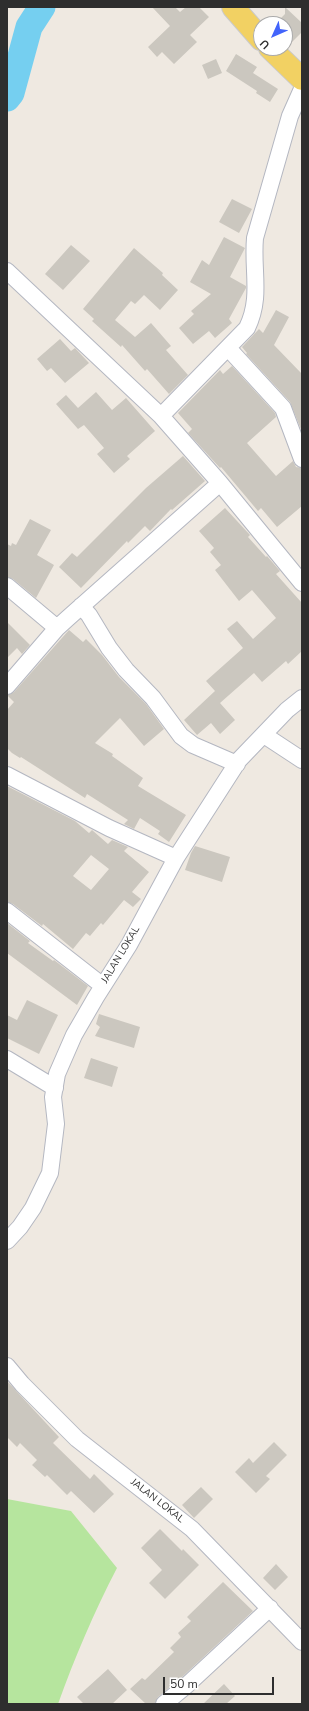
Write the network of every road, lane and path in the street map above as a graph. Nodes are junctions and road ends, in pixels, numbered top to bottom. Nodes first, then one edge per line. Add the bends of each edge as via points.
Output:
1 (234, 7) edge
2 (253, 30) edge
3 (278, 56) edge
4 (302, 79) edge
5 (302, 89) edge
6 (7, 271) edge
7 (228, 348) junction
8 (161, 416) junction
9 (302, 459) edge
10 (220, 483) junction
11 (302, 583) edge
12 (7, 586) edge
13 (81, 606) junction
14 (58, 628) junction
15 (7, 686) edge
16 (302, 698) edge
17 (264, 735) junction
18 (302, 760) edge
19 (237, 764) junction
20 (7, 775) edge
21 (176, 858) junction
22 (7, 911) edge
23 (103, 986) junction
24 (7, 1059) edge
25 (55, 1088) junction
26 (7, 1241) edge
27 (7, 1366) edge
28 (270, 1608) junction
29 (302, 1642) edge
30 (164, 1704) edge

1 - 2 main road
3 - 4 main road
5 - 7 street via 290,116 256,233 253,315 247,328
6 - 8 street
7 - 8 street
7 - 9 street via 283,408
8 - 10 street
10 - 11 street
10 - 13 street
12 - 14 street
13 - 14 street
13 - 19 street via 89,614 109,648 153,698 181,736 193,745
14 - 15 street
16 - 17 street, JALAN LOKAL
17 - 18 street
17 - 19 street, JALAN LOKAL
19 - 21 street, JALAN LOKAL
20 - 21 street via 109,828
21 - 23 street, JALAN LOKAL via 129,945
22 - 23 street
23 - 25 street, JALAN LOKAL via 74,1035 57,1074
24 - 25 street
25 - 26 street, JALAN LOKAL via 53,1097 56,1124 50,1174 33,1208
27 - 28 street, JALAN LOKAL via 77,1439 192,1529
28 - 29 street, JALAN LOKAL
28 - 30 street

